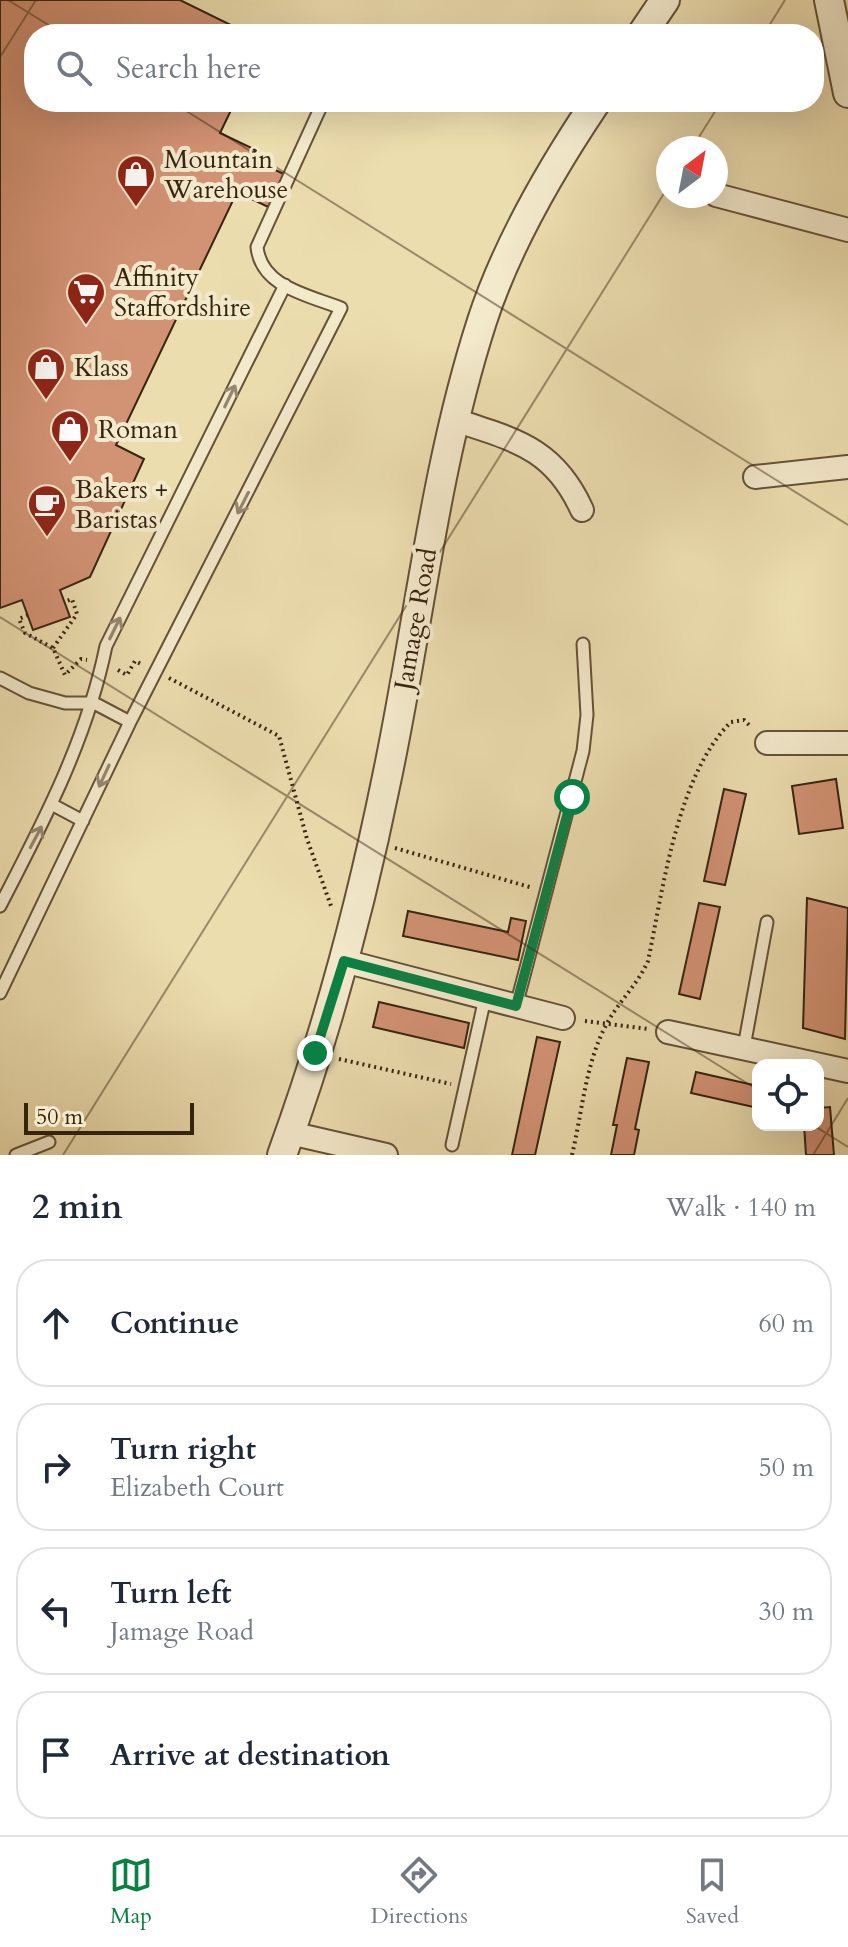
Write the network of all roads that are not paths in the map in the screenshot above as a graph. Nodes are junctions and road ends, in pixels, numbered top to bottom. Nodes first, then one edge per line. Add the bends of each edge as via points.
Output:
1 (665, 0) edge
2 (829, 0) edge
3 (649, 24) edge
4 (848, 93) edge
5 (318, 112) edge
6 (590, 112) edge
7 (728, 198) edge
8 (848, 230) edge
9 (285, 285) junction
10 (455, 420) junction
11 (848, 467) edge
12 (755, 477) dead end
13 (582, 510) dead end
14 (583, 644) dead end
15 (0, 678) edge
16 (94, 703) junction
17 (130, 722) junction
18 (767, 743) road end
19 (848, 743) edge
20 (53, 805) junction
21 (83, 821) junction
22 (0, 906) edge
23 (767, 922) dead end
24 (347, 950) junction
25 (0, 993) edge
26 (485, 998) junction
27 (516, 1006) junction
28 (563, 1018) road end
29 (668, 1032) road end
30 (744, 1047) junction
31 (848, 1071) edge
32 (49, 1142) dead end
33 (286, 1144) edge
34 (452, 1145) dead end
35 (16, 1155) edge
36 (386, 1155) edge

1 - 3 street
2 - 4 street
5 - 9 lane via 257,247 259,264
6 - 10 street, Jamage Road via 523,225 483,319
7 - 8 street
16 -> 9 lane via 106,646
9 -> 17 lane via 341,308
10 - 13 street via 534,449 555,465
10 - 24 street, Jamage Road via 388,776
11 - 12 street
14 - 27 lane via 583,751
15 - 16 lane via 65,703
16 - 17 lane
16 - 20 lane
17 -> 21 lane
18 - 19 street
20 - 21 lane
22 -> 20 lane
21 - 25 lane
23 - 30 lane
24 - 26 street
24 - 33 street, Jamage Road
26 - 27 street
26 - 34 lane
27 - 28 street
29 - 30 street
30 - 31 street
32 - 35 lane
33 - 36 street

